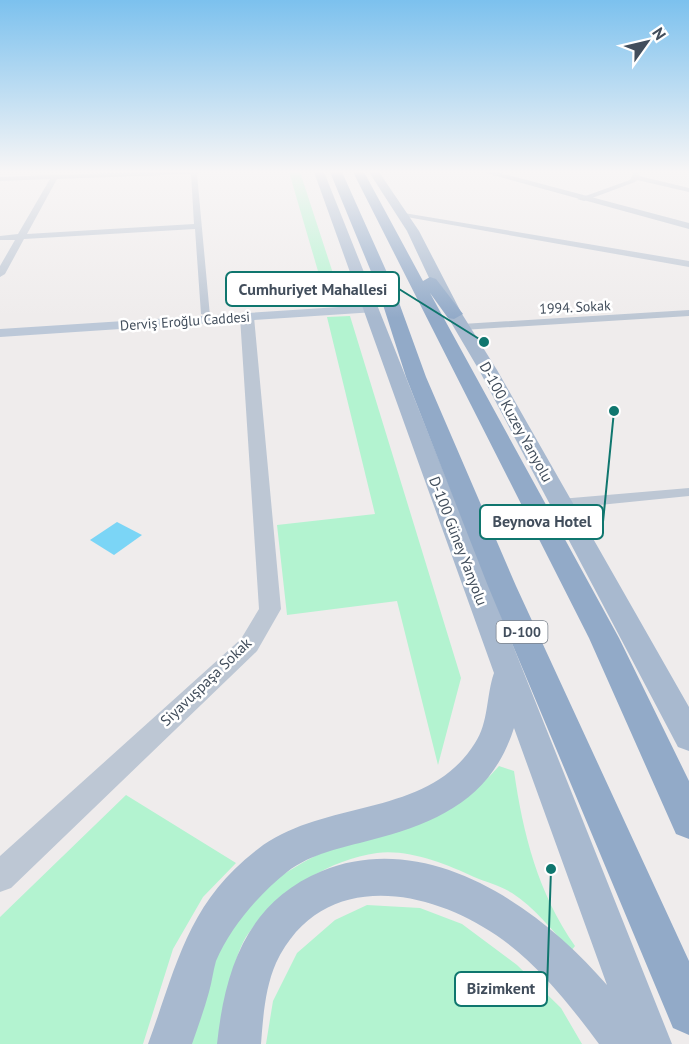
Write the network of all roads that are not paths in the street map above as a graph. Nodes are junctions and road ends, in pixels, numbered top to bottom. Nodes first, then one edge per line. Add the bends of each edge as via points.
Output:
1 (30, 221) edge
2 (198, 221) edge
3 (337, 221) edge
4 (357, 221) edge
5 (384, 221) edge
6 (394, 221) edge
7 (406, 221) edge
8 (437, 221) edge
9 (668, 221) edge
10 (454, 224) junction
11 (198, 226) junction
12 (689, 226) edge
13 (413, 231) junction
14 (21, 237) junction
15 (0, 238) edge
16 (368, 247) junction
17 (687, 265) edge
18 (0, 274) edge
19 (369, 306) junction
20 (247, 314) junction
21 (689, 314) edge
22 (206, 316) junction
23 (458, 321) junction
24 (0, 327) edge
25 (0, 333) edge
26 (393, 365) junction
27 (689, 492) edge
28 (560, 504) junction
29 (508, 674) junction
30 (657, 676) junction
31 (689, 693) edge
32 (689, 737) edge
33 (689, 821) edge
34 (0, 877) edge
35 (689, 1012) edge
36 (170, 1044) edge
37 (239, 1044) edge
38 (626, 1044) edge
39 (650, 1044) edge

1 - 14 street
2 - 11 street
3 - 19 main road, D-100 Güney Yanyolu
4 - 16 highway, D-100
5 - 33 highway via 604,638
6 - 23 highway
7 - 13 main road, D-100 Kuzey Yanyolu
8 - 10 street
9 - 12 street
10 - 13 street
10 - 17 street
11 - 14 street
11 - 22 street
13 - 23 main road, D-100 Kuzey Yanyolu
14 - 15 street
14 - 18 street
16 - 26 highway via 370,274
16 - 35 highway, D-100 via 416,377 494,566
19 - 20 main road, Derviş Eroğlu Caddesi
19 - 26 main road, D-100 Güney Yanyolu
20 - 22 main road, Derviş Eroğlu Caddesi
20 - 34 street, Siyavuşpaşa Sokak via 270,609 249,645
21 - 23 street, 1994. Sokak
22 - 24 main road, Derviş Eroğlu Caddesi
22 - 25 main road, Derviş Eroğlu Caddesi
23 - 28 main road, D-100 Kuzey Yanyolu
26 - 29 main road, D-100 Güney Yanyolu
27 - 28 street
28 - 30 main road, D-100 Kuzey Yanyolu
29 - 36 main road via 502,723 495,743 479,768 459,786 425,806 304,841 242,888 200,950
29 - 39 main road, D-100 Güney Yanyolu
30 - 31 main road
30 - 32 main road, D-100 Kuzey Yanyolu
37 - 38 main road via 249,983 277,925 293,908 317,893 352,878 379,874 419,879 450,890 510,922 571,978

